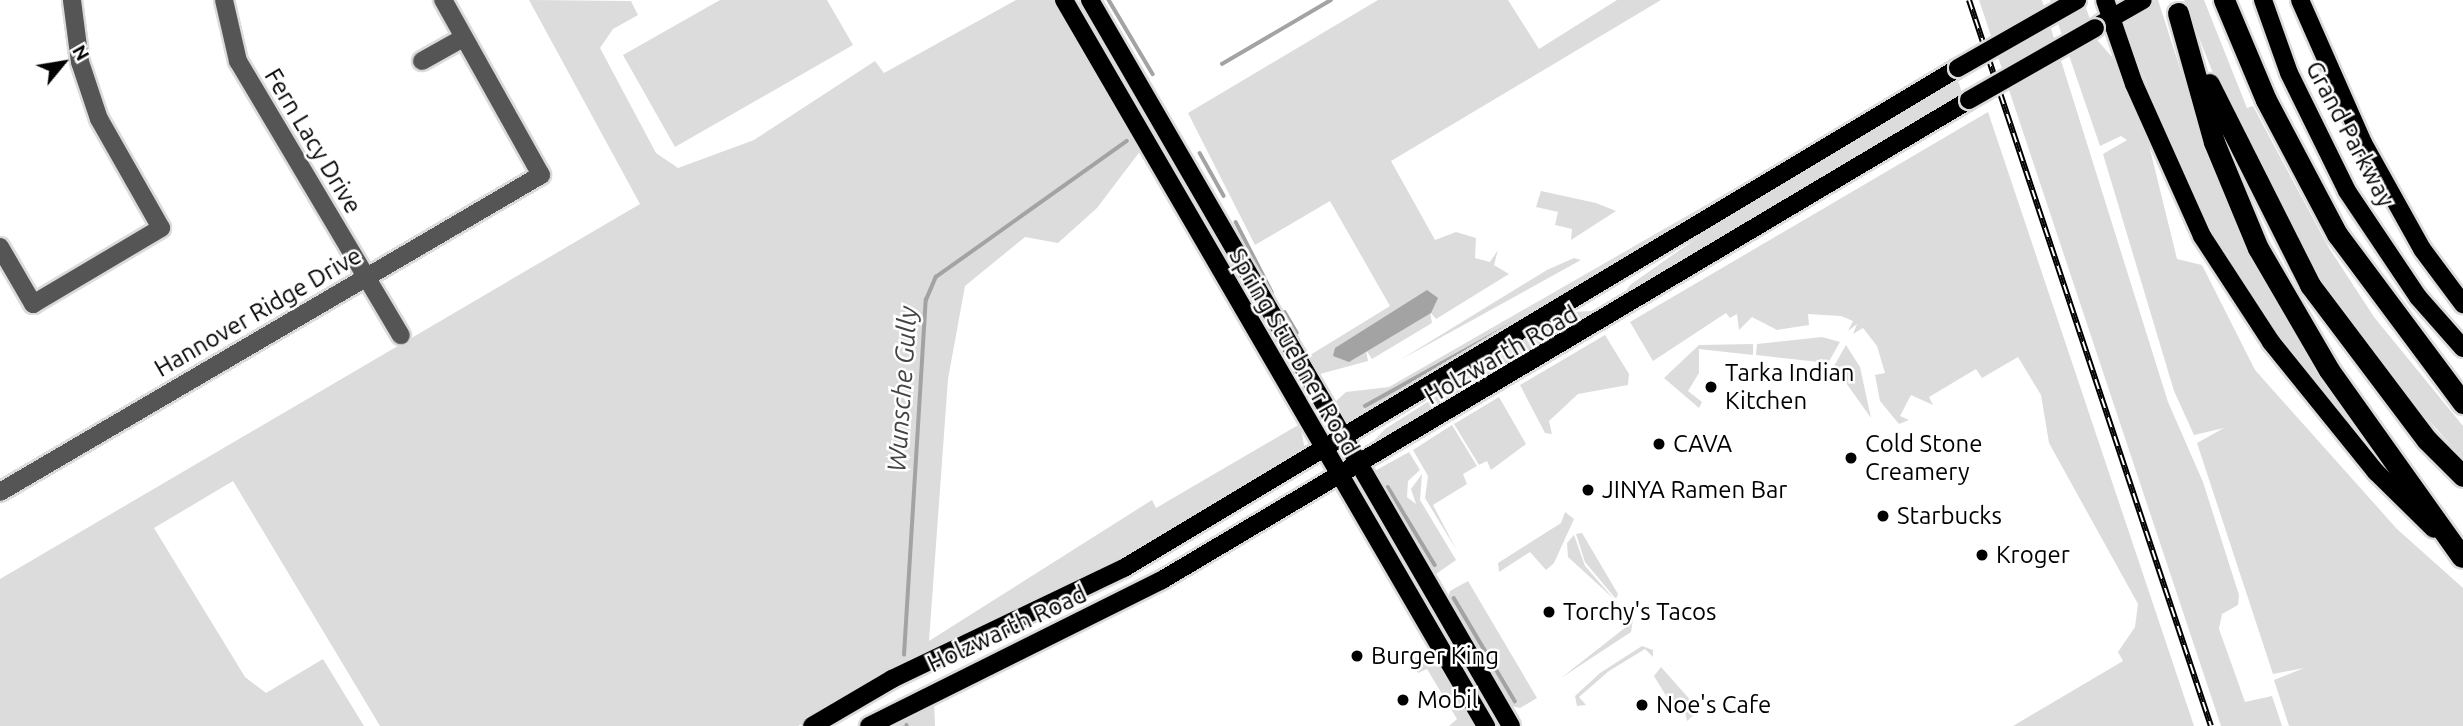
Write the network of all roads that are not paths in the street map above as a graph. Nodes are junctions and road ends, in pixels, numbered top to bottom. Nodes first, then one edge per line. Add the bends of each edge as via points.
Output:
1 (72, 0) edge
2 (224, 0) edge
3 (443, 0) edge
4 (1064, 0) edge
5 (1090, 0) edge
6 (2077, 0) edge
7 (2105, 0) edge
8 (2224, 0) edge
9 (2263, 0) edge
10 (2300, 0) edge
11 (2138, 3) edge
12 (2176, 6) edge
13 (2103, 23) junction
14 (463, 38) junction
15 (422, 61) dead end
16 (0, 247) edge
17 (366, 277) junction
18 (2463, 304) edge
19 (401, 335) dead end
20 (2463, 348) edge
21 (2463, 403) edge
22 (1341, 440) junction
23 (1322, 452) junction
24 (1357, 467) junction
25 (2463, 476) edge
26 (1338, 479) junction
27 (0, 492) edge
28 (2463, 558) edge
29 (1038, 608) junction
30 (1051, 636) junction
31 (812, 726) edge
32 (869, 726) edge
33 (1486, 726) edge
34 (1511, 726) edge

1 - 16 street via 80,62 99,119 161,228 33,304
2 - 17 street, Fern Lacy Drive via 238,61
3 - 14 street
4 - 23 main road, Spring Stuebner Road
5 - 22 main road, Spring Stuebner Road
6 - 22 main road, Holzwarth Road, bridge
7 - 13 main road
8 - 21 highway via 2266,100 2337,233
9 - 20 main road, Grand Parkway via 2289,74 2347,191 2418,296
10 - 18 main road via 2363,143 2422,248
11 - 13 main road, Holzwarth Road
12 - 25 highway via 2310,285 2427,440
12 - 28 highway via 2214,142 2258,248 2329,370
13 - 24 main road, Holzwarth Road, bridge
13 - 28 main road via 2202,236 2271,342 2376,472
14 - 15 street
14 - 17 street, Hannover Ridge Drive via 541,174
17 - 19 street, Fern Lacy Drive
17 - 27 street, Hannover Ridge Drive
22 - 23 main road, Holzwarth Road
22 - 24 main road, Spring Stuebner Road
23 - 26 main road, Spring Stuebner Road
23 - 29 main road, Holzwarth Road via 1124,568
24 - 26 main road, Holzwarth Road
24 - 34 main road, Spring Stuebner Road
26 - 30 main road, Holzwarth Road
26 - 33 main road, Spring Stuebner Road
29 - 30 main road
29 - 31 main road, Holzwarth Road
30 - 32 main road, Holzwarth Road

